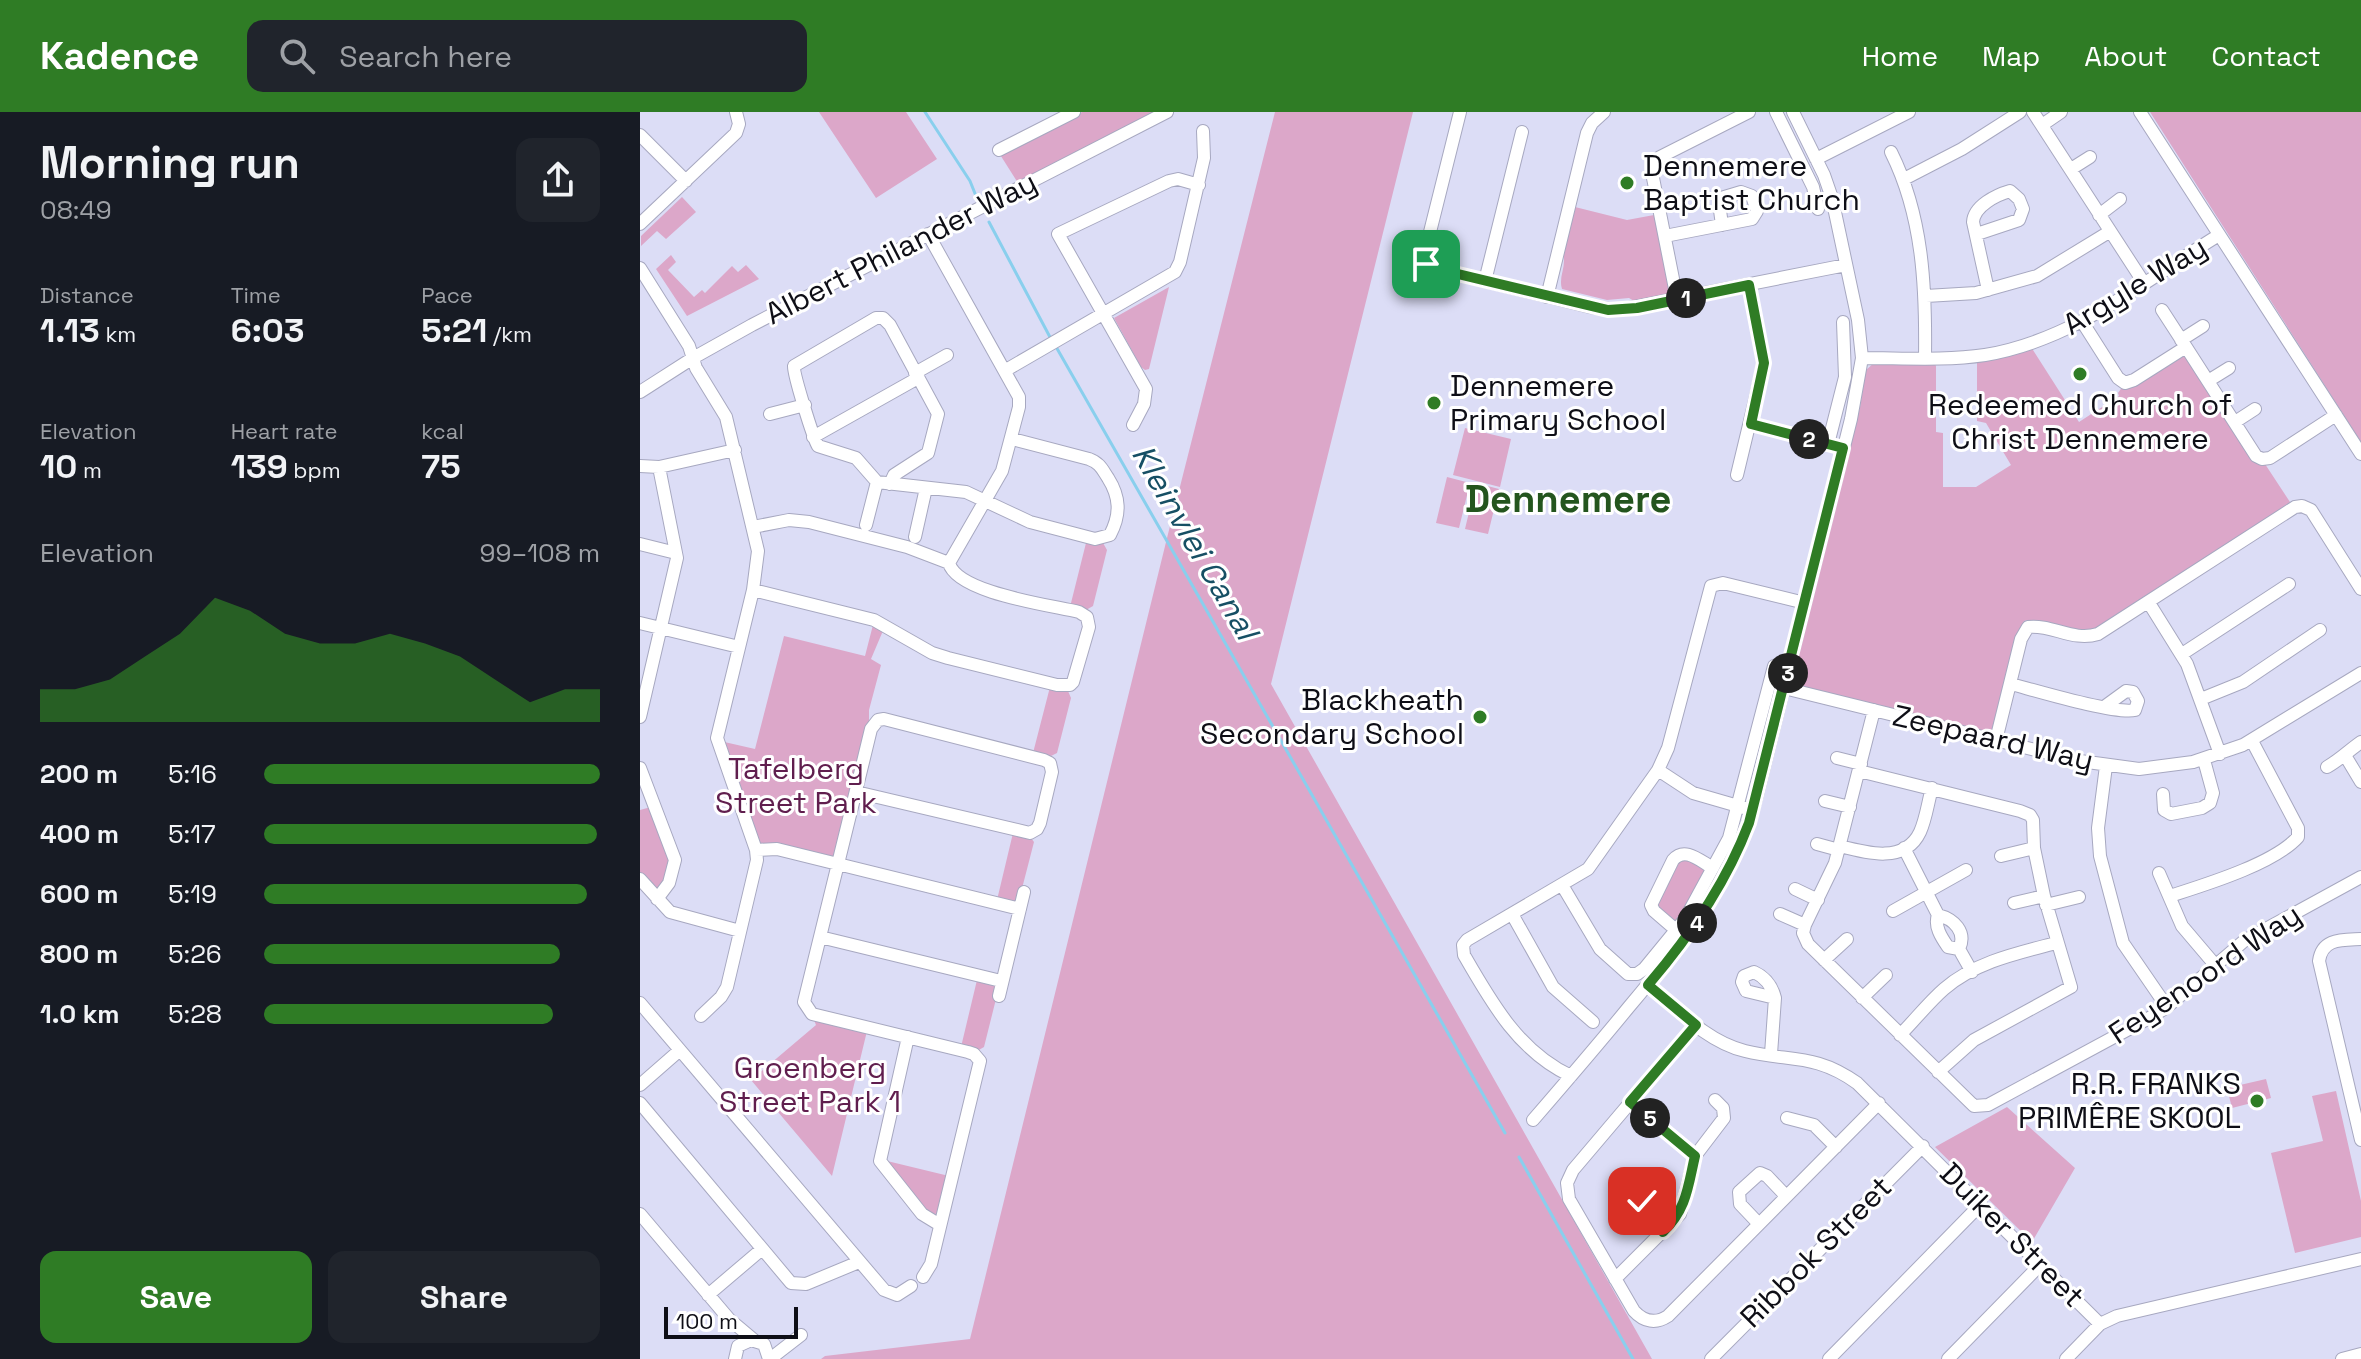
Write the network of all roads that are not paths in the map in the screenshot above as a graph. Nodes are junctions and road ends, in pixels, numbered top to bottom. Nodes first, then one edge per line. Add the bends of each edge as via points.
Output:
1 (1167, 112) edge
2 (1460, 112) edge
3 (1604, 112) edge
4 (1749, 112) edge
5 (1776, 112) edge
6 (1793, 112) edge
7 (1909, 112) edge
8 (2020, 112) edge
9 (2033, 112) edge
10 (2061, 112) edge
11 (2140, 112) edge
12 (1068, 113) edge
13 (738, 118) edge
14 (2042, 125) junction
15 (1203, 131) dead end
16 (1522, 132) dead end
17 (640, 135) edge
18 (999, 150) dead end
19 (1891, 152) dead end
20 (2090, 157) dead end
21 (1816, 159) junction
22 (2071, 169) junction
23 (1904, 179) junction
24 (686, 181) junction
25 (1199, 185) junction
26 (2120, 199) dead end
27 (1818, 209) dead end
28 (2099, 215) junction
29 (640, 224) edge
30 (1722, 225) dead end
31 (2109, 232) junction
32 (928, 234) junction
33 (1977, 234) dead end
34 (2219, 235) junction
35 (1665, 236) junction
36 (1846, 265) junction
37 (640, 268) edge
38 (1485, 281) junction
39 (2144, 283) junction
40 (1749, 285) junction
41 (1988, 290) junction
42 (1926, 296) junction
43 (1547, 297) junction
44 (1677, 299) junction
45 (2162, 310) dead end
46 (1103, 314) junction
47 (1843, 322) dead end
48 (2083, 323) junction
49 (2203, 326) dead end
50 (2184, 343) junction
51 (947, 355) dead end
52 (693, 358) junction
53 (1862, 358) junction
54 (1925, 358) junction
55 (2229, 368) dead end
56 (1006, 370) junction
57 (917, 375) junction
58 (2208, 381) junction
59 (640, 392) edge
60 (805, 405) junction
61 (2255, 409) dead end
62 (770, 414) dead end
63 (2336, 415) junction
64 (2235, 422) junction
65 (1751, 424) junction
66 (1133, 425) dead end
67 (813, 437) junction
68 (1012, 439) junction
69 (1828, 444) junction
70 (1843, 448) junction
71 (735, 450) junction
72 (2361, 454) edge
73 (640, 466) edge
74 (659, 467) junction
75 (1737, 475) dead end
76 (883, 483) junction
77 (926, 488) junction
78 (986, 500) junction
79 (866, 525) dead end
80 (753, 527) junction
81 (915, 537) dead end
82 (640, 544) edge
83 (676, 553) junction
84 (949, 563) junction
85 (2289, 584) dead end
86 (2361, 589) edge
87 (753, 590) junction
88 (1805, 603) junction
89 (2149, 603) junction
90 (640, 623) edge
91 (661, 629) junction
92 (2320, 630) dead end
93 (739, 647) junction
94 (2182, 654) junction
95 (1774, 666) dead end
96 (2361, 673) edge
97 (2011, 684) junction
98 (1784, 688) junction
99 (2201, 699) junction
100 (642, 701) edge
101 (2104, 707) dead end
102 (1874, 710) junction
103 (640, 717) edge
104 (1996, 740) junction
105 (2252, 741) junction
106 (2361, 742) edge
107 (2220, 754) junction
108 (2346, 757) junction
109 (1837, 758) dead end
110 (2204, 760) junction
111 (2106, 766) junction
112 (1860, 767) junction
113 (2327, 767) dead end
114 (640, 768) edge
115 (1658, 770) junction
116 (2361, 782) edge
117 (1932, 788) junction
118 (856, 792) junction
119 (2163, 794) dead end
120 (1825, 801) dead end
121 (1739, 807) junction
122 (1850, 807) junction
123 (1753, 810) junction
124 (1817, 844) dead end
125 (1840, 848) junction
126 (1904, 848) junction
127 (2034, 848) junction
128 (756, 850) junction
129 (2001, 856) dead end
130 (838, 864) junction
131 (1713, 868) junction
132 (1966, 870) dead end
133 (2159, 873) dead end
134 (2361, 877) edge
135 (640, 879) edge
136 (1562, 885) junction
137 (1795, 889) dead end
138 (1024, 892) dead end
139 (1927, 892) junction
140 (2170, 896) junction
141 (2079, 897) dead end
142 (657, 899) junction
143 (1818, 900) junction
144 (2045, 901) junction
145 (2014, 903) dead end
146 (1020, 909) junction
147 (1893, 911) dead end
148 (1512, 914) junction
149 (1780, 914) dead end
150 (1938, 915) junction
151 (1805, 925) junction
152 (1676, 930) junction
153 (740, 931) junction
154 (820, 937) junction
155 (1847, 939) dead end
156 (2361, 939) edge
157 (2056, 943) junction
158 (1959, 949) junction
159 (1824, 960) junction
160 (2216, 966) junction
161 (1972, 972) junction
162 (1886, 975) dead end
163 (1001, 981) junction
164 (1648, 985) junction
165 (999, 996) dead end
166 (1775, 998) dead end
167 (1862, 998) junction
168 (640, 1003) edge
169 (2167, 1007) junction
170 (701, 1016) dead end
171 (1593, 1022) dead end
172 (1696, 1025) junction
173 (1900, 1035) junction
174 (908, 1037) junction
175 (680, 1050) junction
176 (1771, 1054) junction
177 (1938, 1072) junction
178 (1571, 1076) junction
179 (640, 1085) edge
180 (1715, 1100) dead end
181 (1630, 1102) junction
182 (640, 1103) edge
183 (1879, 1103) junction
184 (1787, 1118) dead end
185 (1533, 1120) dead end
186 (2361, 1140) edge
187 (1923, 1146) junction
188 (1836, 1147) junction
189 (1695, 1156) junction
190 (1653, 1174) dead end
191 (1786, 1196) junction
192 (1981, 1204) junction
193 (640, 1214) edge
194 (1759, 1224) junction
195 (940, 1225) junction
196 (1663, 1232) junction
197 (762, 1249) junction
198 (2361, 1259) edge
199 (859, 1262) junction
200 (2041, 1264) junction
201 (923, 1277) dead end
202 (1615, 1279) junction
203 (911, 1286) dead end
204 (708, 1295) junction
205 (729, 1319) junction
206 (2100, 1324) junction
207 (758, 1341) junction
208 (736, 1352) edge
209 (2361, 1354) edge
210 (723, 1359) edge
211 (769, 1359) edge
212 (1711, 1359) edge
213 (1829, 1359) edge
214 (1948, 1359) edge
215 (2066, 1359) edge
216 (2342, 1359) edge

1 - 32 street, Albert Philander Way
2 - 38 street via 1424,256 1429,267
3 - 43 street via 1587,133
4 - 35 street via 1654,161
5 - 27 street via 1813,187
6 - 21 street
7 - 21 street
8 - 23 street
9 - 14 street
10 - 14 street
11 - 34 street
12 - 18 street
13 - 24 street via 736,133
14 - 22 street
15 - 25 street
16 - 38 street
17 - 24 street
19 - 23 street
20 - 22 street
21 - 36 street via 1832,198
22 - 28 street
23 - 42 street
24 - 29 street
25 - 46 street via 1176,271
25 - 46 street via 1169,181 1052,237
26 - 28 street
28 - 31 street
30 - 35 street
31 - 39 street
31 - 41 street via 2045,272
32 - 52 street, Albert Philander Way
32 - 56 street
33 - 41 street
34 - 39 street, Argyle Way
34 - 63 street
35 - 44 street
36 - 40 street
36 - 53 street
37 - 52 street
38 - 43 street
39 - 48 street, Argyle Way
40 - 44 street
40 - 65 street via 1764,363
41 - 42 street
42 - 54 street
43 - 44 street via 1608,310
45 - 50 street
46 - 56 street
46 - 66 street via 1146,389
47 - 69 street via 1845,377
48 - 50 street via 2125,383
48 - 54 street, Argyle Way via 1990,354
49 - 50 street
50 - 58 street
51 - 57 street
52 - 59 street, Albert Philander Way
52 - 71 street via 726,417
53 - 54 street, Argyle Way
53 - 70 street
55 - 58 street
56 - 68 street via 1020,402
57 - 60 street via 886,320 876,318 795,364
57 - 67 street
57 - 76 street via 938,414 932,442 926,456
58 - 64 street
60 - 62 street
60 - 67 street
61 - 64 street
63 - 64 street via 2265,460 2256,456
63 - 72 street
65 - 69 street
65 - 75 street
67 - 76 street via 820,447 856,458
68 - 78 street
68 - 78 street via 1097,462 1118,497 1113,529 1107,537 1095,539 1020,519
69 - 70 street
70 - 88 street
71 - 74 street
71 - 80 street
73 - 74 street
74 - 83 street
76 - 77 street
76 - 79 street
77 - 78 street
77 - 81 street
78 - 84 street
80 - 84 street via 809,522
80 - 87 street via 759,557
82 - 83 street
83 - 91 street
84 - 87 street via 955,574 978,587 1087,617 1089,627 1073,682 1057,685 948,658 874,620
85 - 94 street
86 - 89 street via 2311,510 2302,506
87 - 93 street
88 - 98 street
88 - 115 street via 1723,583 1711,586
89 - 94 street
89 - 97 street via 2088,636 2028,627
90 - 91 street
91 - 93 street
91 - 100 street
92 - 99 street via 2243,682
93 - 128 street via 717,741
94 - 99 street
95 - 121 street
96 - 105 street, Zeepaard Way
97 - 101 street
97 - 104 street
98 - 102 street, Zeepaard Way
98 - 123 street
99 - 107 street
100 - 103 street
102 - 104 street, Zeepaard Way
102 - 112 street
104 - 111 street, Zeepaard Way
105 - 107 street, Zeepaard Way
105 - 140 street via 2298,837 2230,876
106 - 108 street
107 - 110 street, Zeepaard Way
108 - 113 street
108 - 116 street
109 - 112 street
110 - 111 street, Zeepaard Way via 2154,768
110 - 119 street via 2213,793 2210,803 2171,814 2164,810
111 - 169 street via 2100,856 2126,950
112 - 117 street
112 - 122 street
114 - 142 street via 675,860 669,883
115 - 121 street via 1693,793
115 - 136 street via 1593,864
117 - 126 street via 1920,833
117 - 127 street via 2026,813 2033,820
118 - 118 street via 877,721 1044,760 1052,772 1034,832
118 - 130 street
120 - 122 street
121 - 123 street
121 - 131 street
122 - 125 street
123 - 164 street via 1736,856 1705,912
124 - 125 street
125 - 126 street via 1881,856
125 - 143 street
126 - 139 street
127 - 129 street
127 - 144 street
128 - 130 street via 777,849
128 - 153 street
130 - 146 street
130 - 154 street
131 - 152 street
131 - 152 street via 1687,853 1673,860 1650,902
132 - 139 street
133 - 140 street
134 - 160 street, Feyenoord Way via 2255,934
135 - 142 street
136 - 148 street
136 - 152 street via 1593,940 1631,975 1644,969
137 - 143 street
138 - 146 street
139 - 147 street
139 - 150 street
140 - 160 street via 2182,926
141 - 144 street
142 - 153 street via 675,914
143 - 151 street
144 - 145 street
144 - 157 street
146 - 163 street
148 - 171 street via 1553,987
148 - 178 street via 1467,940 1463,953 1507,1026
149 - 151 street
150 - 158 street via 1943,940
150 - 158 street via 1956,925 1962,940
151 - 159 street, Feyenoord Way via 1808,944
153 - 170 street via 725,993
154 - 163 street
154 - 174 street via 805,1007 812,1014
155 - 159 street
156 - 186 street via 2332,942 2319,961
157 - 161 street via 2008,955
157 - 177 street via 2071,987 1974,1040
158 - 161 street
159 - 167 street, Feyenoord Way
160 - 169 street, Feyenoord Way
161 - 173 street via 1943,990
162 - 167 street
163 - 165 street
164 - 172 street, Duiker Street
164 - 178 street
166 - 176 street
167 - 173 street, Feyenoord Way
168 - 175 street
169 - 177 street, Feyenoord Way via 1985,1106 1972,1105
172 - 176 street, Duiker Street via 1737,1048
172 - 181 street
173 - 177 street, Feyenoord Way
174 - 195 street via 880,1161 922,1214
174 - 195 street via 974,1054 980,1061
175 - 179 street
175 - 199 street
176 - 183 street, Duiker Street via 1841,1071
178 - 185 street
180 - 189 street via 1724,1118
181 - 189 street
181 - 202 street via 1567,1183 1569,1199
182 - 197 street
183 - 187 street, Duiker Street
183 - 188 street
184 - 188 street via 1814,1125
187 - 192 street, Duiker Street
187 - 212 street, Ribbok Street
188 - 191 street
189 - 196 street via 1683,1208
190 - 196 street via 1640,1196
191 - 194 street
191 - 194 street via 1764,1174 1747,1183 1738,1200
192 - 200 street, Duiker Street
192 - 213 street
193 - 204 street
194 - 202 street via 1660,1320 1637,1315
195 - 201 street
196 - 202 street
197 - 199 street via 797,1285
197 - 204 street
198 - 206 street
199 - 203 street via 890,1294 904,1293
200 - 206 street, Duiker Street
200 - 214 street
204 - 205 street
205 - 207 street
205 - 208 street
206 - 215 street
207 - 208 street via 744,1341
207 - 211 street
207 - 211 street via 797,1337
208 - 210 street
209 - 216 street

